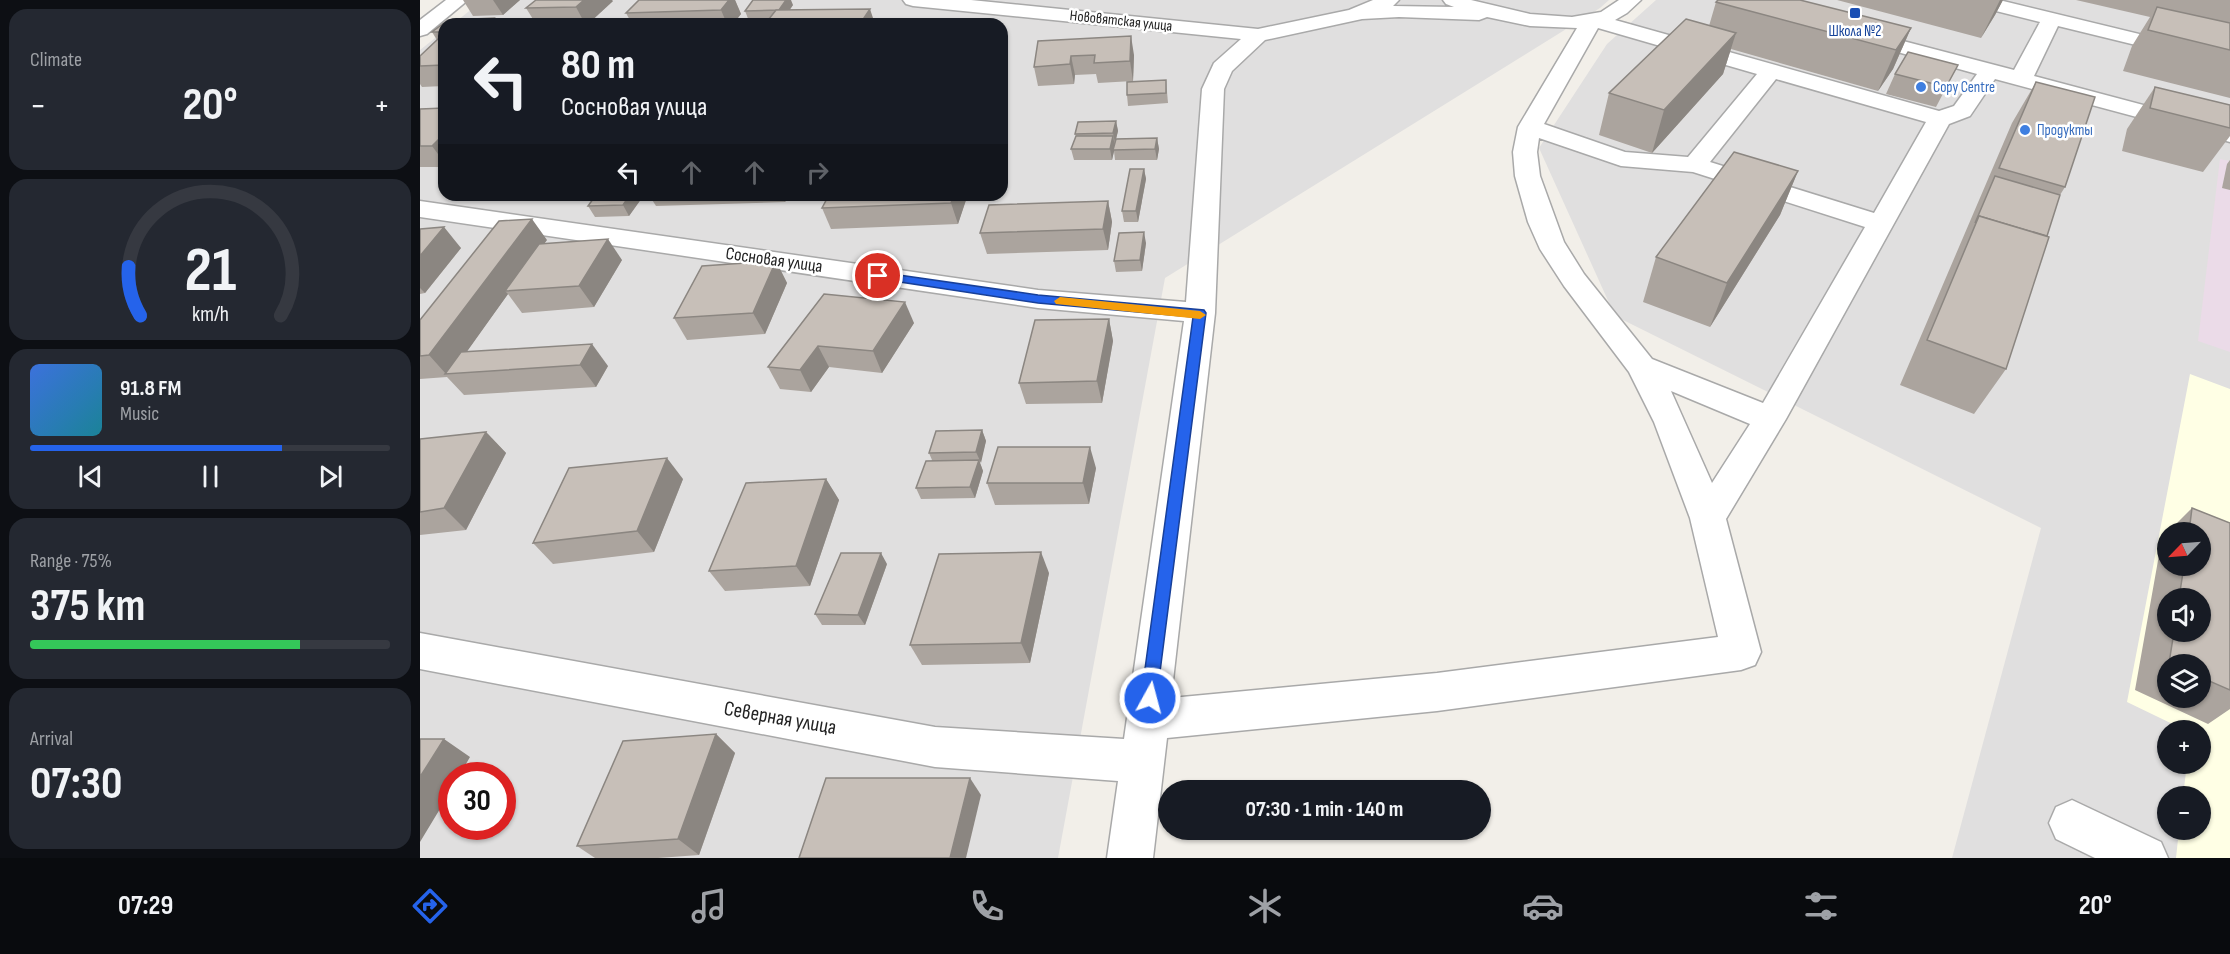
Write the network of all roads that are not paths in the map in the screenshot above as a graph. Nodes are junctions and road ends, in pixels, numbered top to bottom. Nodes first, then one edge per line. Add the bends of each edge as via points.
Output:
1 (458, 0) edge
2 (913, 0) edge
3 (1389, 0) edge
4 (1454, 0) edge
5 (1631, 0) edge
6 (1975, 0) edge
7 (2000, 3) edge
8 (1355, 15) junction
9 (1516, 17) junction
10 (2051, 19) junction
11 (1592, 20) junction
12 (420, 30) edge
13 (1836, 30) edge
14 (1258, 35) junction
15 (2230, 62) edge
16 (1990, 70) junction
17 (1771, 71) junction
18 (2021, 79) junction
19 (1940, 119) junction
20 (1530, 127) junction
21 (2230, 135) edge
22 (1695, 165) junction
23 (420, 209) edge
24 (1881, 224) junction
25 (1200, 313) junction
26 (1641, 367) junction
27 (1770, 420) junction
28 (1708, 518) junction
29 (420, 651) edge
30 (1147, 720) junction
31 (1143, 760) junction
32 (2072, 823) dead end
33 (1130, 858) edge
34 (2145, 858) edge

1 - 12 street
2 - 14 street, Нововятская улица
3 - 8 street
4 - 9 street
5 - 11 street via 1607,16
6 - 7 street
7 - 10 street
8 - 9 street via 1399,11
8 - 14 street
9 - 11 street via 1549,22
10 - 15 street
10 - 18 street
11 - 17 street
11 - 20 street
13 - 16 street
14 - 25 street via 1222,68 1214,89
16 - 18 street
16 - 19 street via 1962,111
17 - 19 street
17 - 22 street
18 - 21 street
19 - 24 street
20 - 22 street via 1620,159
20 - 26 street via 1523,145 1527,176 1553,248
22 - 24 street
23 - 25 street, Сосновая улица via 1038,299
24 - 27 street
25 - 30 street
26 - 27 street
26 - 28 street via 1673,426
27 - 28 street
28 - 30 street via 1741,652 1437,692
29 - 31 street, Северная улица via 935,747
30 - 31 street
31 - 33 street
32 - 34 street

